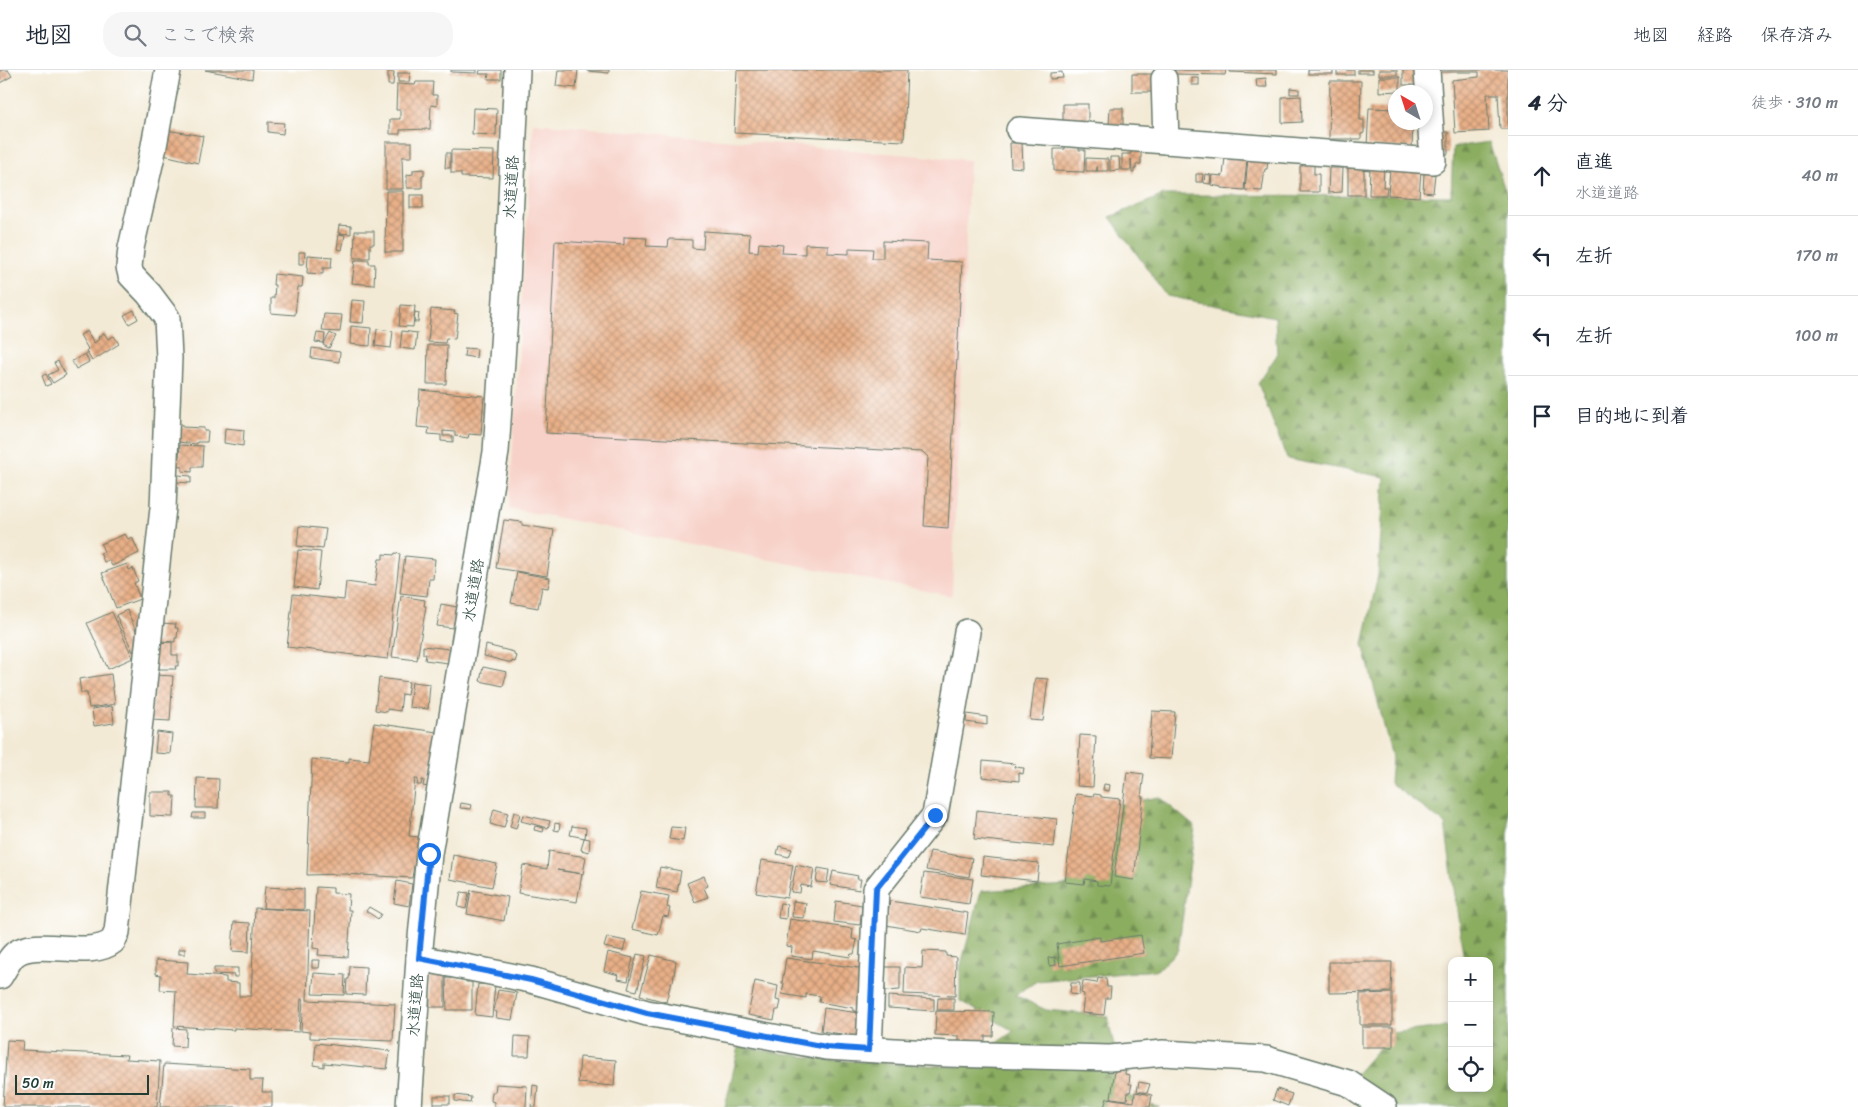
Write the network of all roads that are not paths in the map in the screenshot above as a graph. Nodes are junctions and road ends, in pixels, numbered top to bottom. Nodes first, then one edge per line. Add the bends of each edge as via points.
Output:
1 (168, 70) edge
2 (517, 70) edge
3 (1427, 70) edge
4 (1164, 79) dead end
5 (1019, 130) dead end
6 (1166, 141) junction
7 (967, 632) dead end
8 (419, 958) junction
9 (0, 976) edge
10 (869, 1050) junction
11 (409, 1107) edge
12 (1384, 1107) edge

1 - 9 street via 129,267 131,275 167,318 169,358 163,508 117,932 113,941 100,948 27,948 14,954
2 - 8 street, 水道道路 via 496,452 429,854
3 - 6 street via 1433,161
4 - 6 street
5 - 6 street
7 - 10 street via 935,815 876,889
8 - 10 street via 531,980 647,1013 826,1047
8 - 11 street, 水道道路
10 - 12 street via 1110,1058 1163,1053 1266,1059 1348,1083

